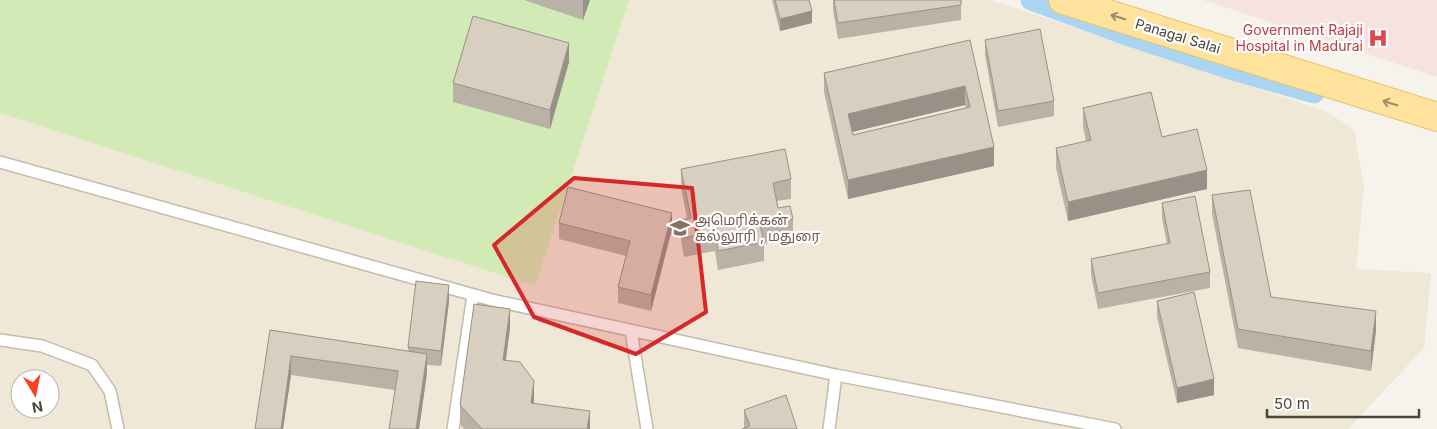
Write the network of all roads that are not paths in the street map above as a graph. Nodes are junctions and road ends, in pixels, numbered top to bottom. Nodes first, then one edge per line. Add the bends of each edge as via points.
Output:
1 (1063, 0) edge
2 (1437, 117) edge
3 (0, 162) edge
4 (473, 295) junction
5 (631, 331) junction
6 (0, 340) edge
7 (836, 376) junction
8 (118, 429) edge
9 (453, 429) edge
10 (647, 429) edge
11 (828, 429) edge
12 (1115, 429) edge

2 -> 1 main road, Panagal Salai
3 - 4 lane
4 - 5 lane
4 - 9 lane
5 - 7 lane
5 - 10 lane
6 - 8 lane via 42,346 92,365 110,391
7 - 11 lane
7 - 12 lane

